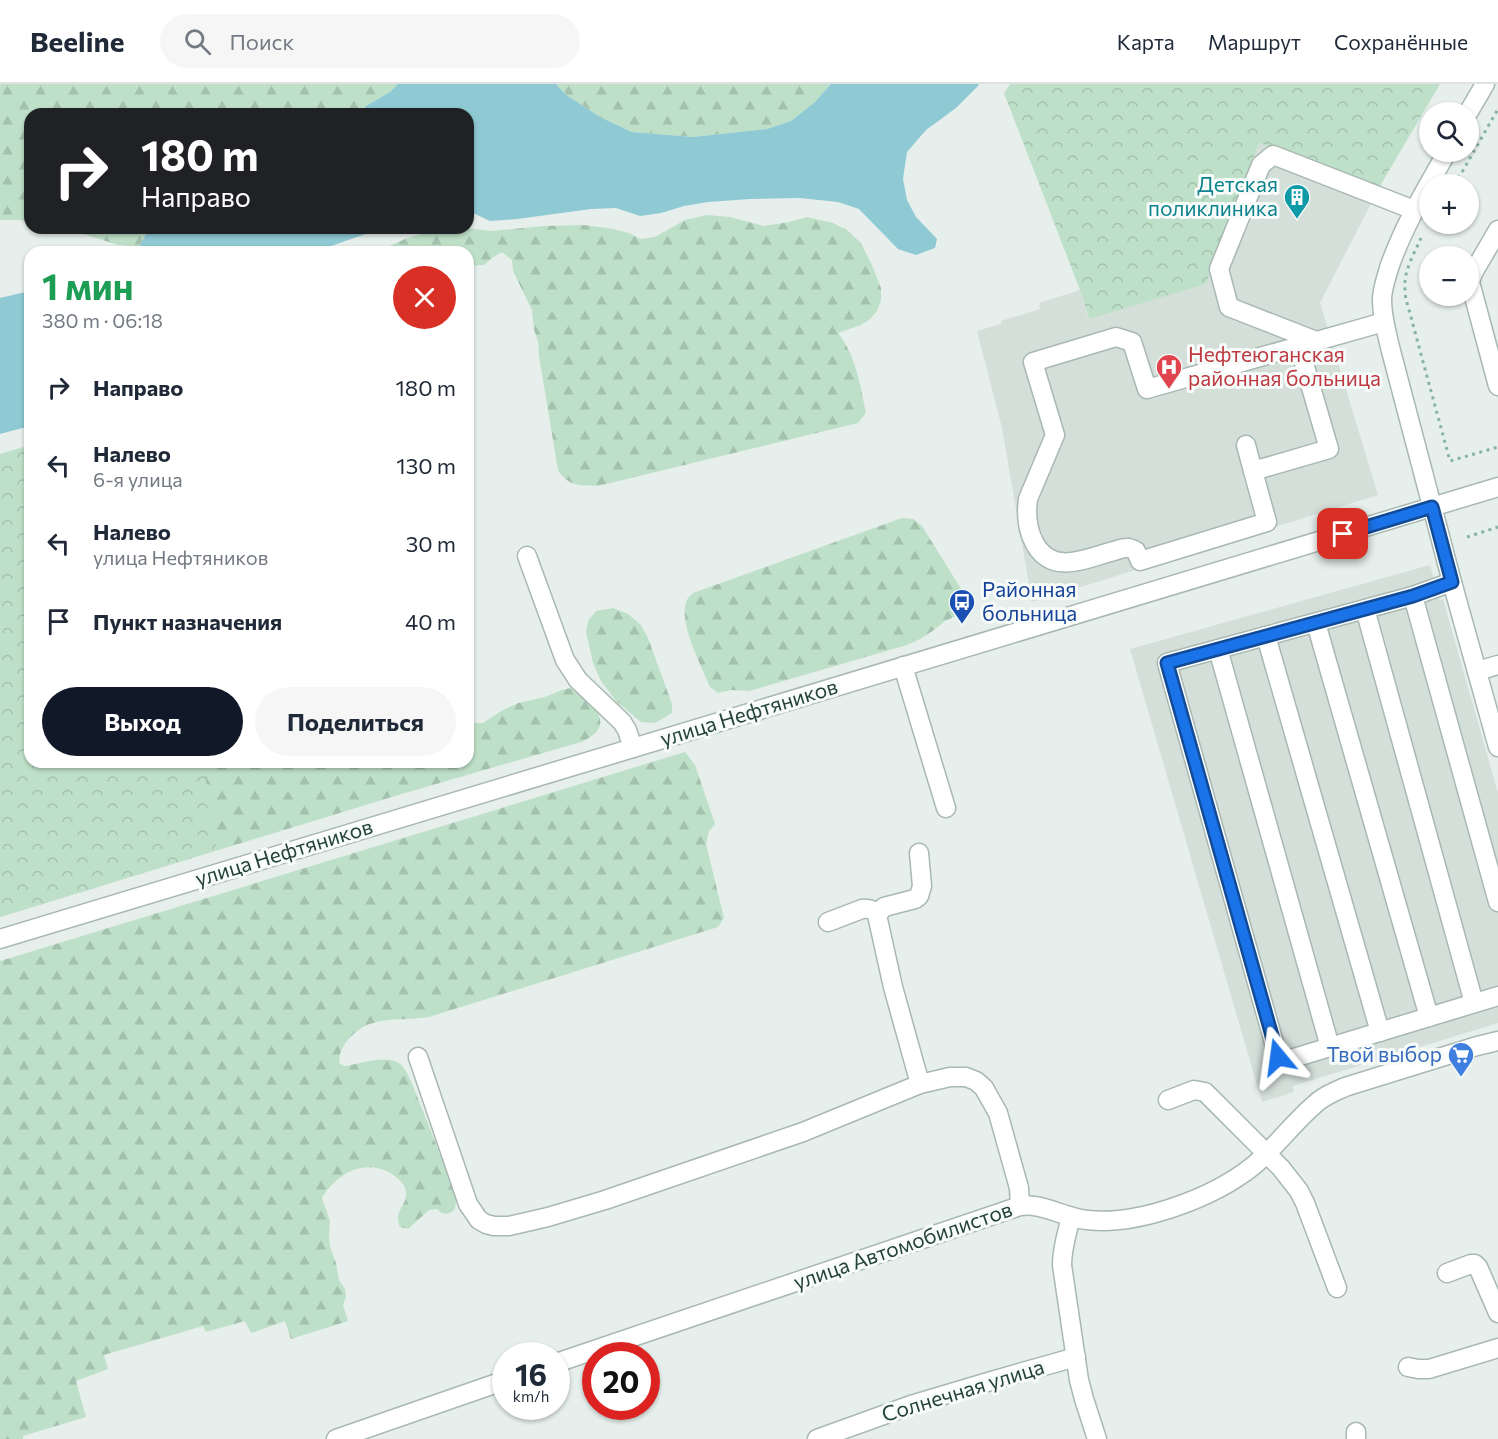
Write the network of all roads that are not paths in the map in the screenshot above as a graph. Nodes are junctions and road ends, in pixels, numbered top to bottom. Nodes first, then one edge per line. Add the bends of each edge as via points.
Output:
1 (1485, 84) edge
2 (1474, 102) edge
3 (1441, 162) edge
4 (1414, 210) junction
5 (1498, 230) edge
6 (1384, 322) junction
7 (1316, 341) junction
8 (1299, 346) junction
9 (1493, 349) edge
10 (1498, 386) edge
11 (1245, 445) dead end
12 (1253, 471) junction
13 (1498, 487) edge
14 (1432, 507) junction
15 (1267, 522) junction
16 (1276, 554) junction
17 (527, 556) dead end
18 (1452, 582) junction
19 (1413, 596) junction
20 (1365, 609) junction
21 (1316, 623) junction
22 (1266, 636) junction
23 (1218, 649) junction
24 (1498, 665) edge
25 (903, 666) junction
26 (1477, 671) junction
27 (1498, 747) edge
28 (633, 748) junction
29 (946, 808) dead end
30 (919, 852) dead end
31 (1498, 902) edge
32 (877, 915) junction
33 (828, 922) dead end
34 (0, 939) edge
35 (1498, 996) edge
36 (1474, 1003) junction
37 (1429, 1017) junction
38 (1380, 1032) junction
39 (1498, 1041) edge
40 (1330, 1047) junction
41 (418, 1057) dead end
42 (920, 1084) junction
43 (1168, 1100) dead end
44 (1267, 1154) junction
45 (1020, 1206) junction
46 (1071, 1217) junction
47 (1447, 1273) dead end
48 (1337, 1288) dead end
49 (1498, 1313) edge
50 (1498, 1348) edge
51 (1076, 1357) junction
52 (570, 1358) edge
53 (1408, 1367) dead end
54 (492, 1385) edge
55 (339, 1438) edge
56 (817, 1439) edge
57 (1097, 1439) edge

1 - 2 street
3 - 4 street
4 - 6 street via 1384,282
4 - 7 street via 1273,155 1261,165 1219,269 1229,307
5 - 9 street via 1470,282
6 - 7 street
6 - 14 street
7 - 8 street
8 - 12 street via 1329,449
8 - 15 street via 1147,389 1132,342 1116,337 1033,362 1055,435 1028,499 1026,514 1033,542 1048,559 1071,562 1127,547 1136,551 1140,561
9 - 10 street
11 - 12 street
12 - 15 street
13 - 14 street, улица Нефтяников
14 - 16 street, улица Нефтяников
14 - 18 street
15 - 16 street
16 - 25 street, улица Нефтяников
17 - 28 street via 565,660 578,680 622,722
18 - 19 street
18 - 26 street
19 - 20 street
19 - 31 street
20 - 21 street
20 - 36 street
21 - 22 street
21 - 37 street
22 - 23 street
22 - 38 street
23 - 40 street
23 - 40 street via 1167,663 1246,944 1278,1057 1284,1061
24 - 26 street
25 - 28 street, улица Нефтяников
25 - 29 street
26 - 27 street
28 - 34 street, улица Нефтяников
30 - 32 street via 919,896 884,906
32 - 33 street via 868,908
32 - 42 street
35 - 36 street
36 - 37 street
37 - 38 street
38 - 40 street
39 - 44 street, улица Автомобилистов via 1328,1094
41 - 42 street via 468,1204 479,1220 494,1226 548,1217 605,1200 803,1132
42 - 45 street via 966,1077 984,1088 998,1113 1019,1188
43 - 44 street via 1194,1090 1205,1092
44 - 46 street, улица Автомобилистов via 1220,1188 1171,1208 1130,1218
44 - 48 street via 1299,1191
45 - 46 street, улица Автомобилистов
45 - 52 street, улица Автомобилистов
46 - 51 street via 1062,1265
47 - 49 street via 1475,1264
50 - 53 street via 1429,1369
51 - 56 street, Солнечная улица via 914,1404
51 - 57 street
54 - 55 street

